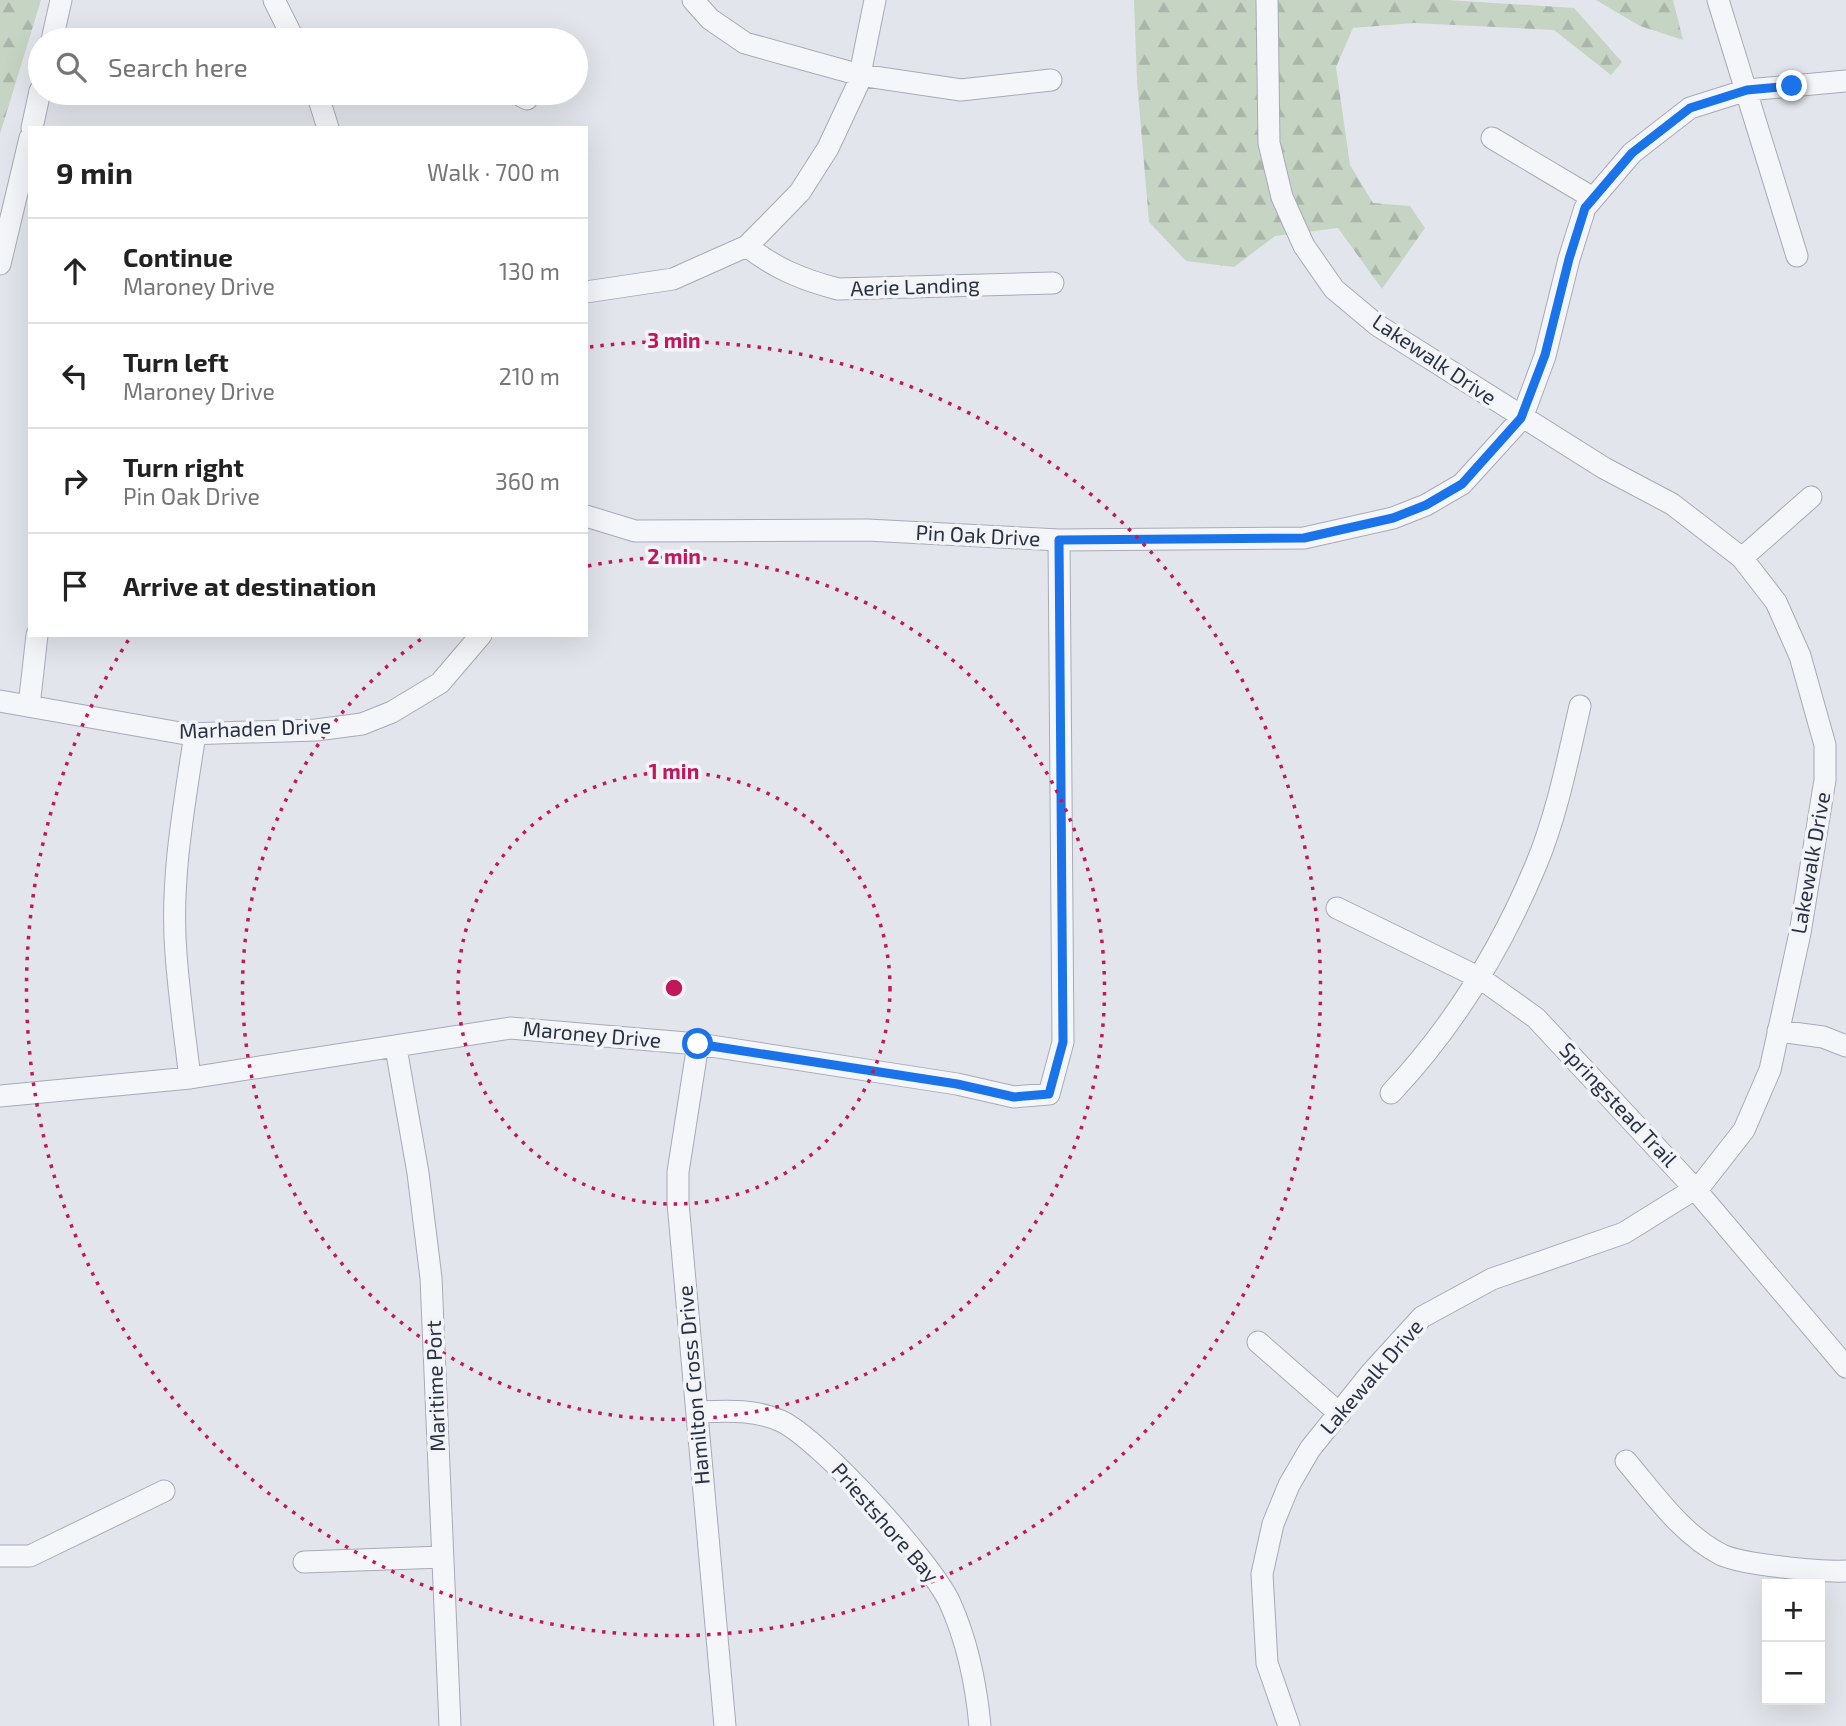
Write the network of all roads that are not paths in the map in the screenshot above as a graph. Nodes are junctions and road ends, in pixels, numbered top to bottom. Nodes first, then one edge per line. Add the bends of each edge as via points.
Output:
1 (61, 0) edge
2 (274, 0) edge
3 (693, 0) edge
4 (876, 0) edge
5 (1267, 0) edge
6 (1718, 0) edge
7 (55, 28) edge
8 (288, 28) edge
9 (860, 75) junction
10 (1051, 79) dead end
11 (1846, 81) edge
12 (1747, 90) junction
13 (37, 105) edge
14 (321, 105) edge
15 (32, 126) edge
16 (327, 126) edge
17 (1493, 138) dead end
18 (28, 146) edge
19 (1593, 198) junction
20 (747, 246) junction
21 (1797, 256) dead end
22 (0, 264) edge
23 (1053, 283) dead end
24 (588, 292) edge
25 (1521, 418) junction
26 (1811, 496) dead end
27 (588, 517) edge
28 (1059, 540) junction
29 (1742, 558) junction
30 (37, 637) edge
31 (479, 637) edge
32 (0, 701) edge
33 (29, 706) junction
34 (1580, 706) dead end
35 (195, 734) junction
36 (1836, 743) edge
37 (1337, 908) dead end
38 (1480, 978) junction
39 (1779, 1031) junction
40 (698, 1044) junction
41 (1846, 1046) edge
42 (396, 1048) junction
43 (190, 1078) junction
44 (1391, 1093) dead end
45 (0, 1096) edge
46 (1695, 1189) junction
47 (1258, 1342) dead end
48 (1846, 1367) edge
49 (698, 1412) junction
50 (1340, 1414) junction
51 (1626, 1461) dead end
52 (164, 1491) dead end
53 (0, 1556) edge
54 (442, 1557) junction
55 (304, 1562) dead end
56 (1846, 1571) edge
57 (450, 1726) edge
58 (725, 1726) edge
59 (980, 1726) edge
60 (1289, 1726) edge

1 - 7 street
2 - 8 street
3 - 9 street via 710,19 746,43
4 - 9 street
5 - 25 street, Lakewalk Drive via 1269,143 1282,197 1304,246 1334,289 1377,325
6 - 12 street
9 - 10 street via 961,90
9 - 20 street via 828,148 800,192
11 - 12 street, Pin Oak Drive
12 - 19 street, Pin Oak Drive via 1690,108 1632,153
12 - 21 street
13 - 15 street
14 - 16 street
17 - 19 street
18 - 22 street
19 - 25 street, Pin Oak Drive via 1585,208 1545,355
20 - 23 street, Aerie Landing via 768,264 838,289
20 - 24 street via 673,279
25 - 28 street, Pin Oak Drive via 1462,484 1393,518 1304,538
25 - 29 street, Lakewalk Drive via 1672,504
26 - 29 street
27 - 28 street, Pin Oak Drive via 635,531 867,530
28 - 40 street, Maroney Drive via 1063,1042 1049,1094 1014,1097
29 - 36 street, Lakewalk Drive via 1776,602
30 - 33 street
31 - 35 street, Marhaden Drive via 440,683 362,724
32 - 33 street, Marhaden Drive
33 - 35 street, Marhaden Drive
34 - 38 street via 1537,864
35 - 43 street via 175,890 176,953
36 - 39 street, Lakewalk Drive via 1825,780
37 - 38 street, Springstead Trail
38 - 44 street via 1433,1049
38 - 46 street, Springstead Trail via 1536,1018
39 - 41 street via 1823,1037
39 - 46 street, Lakewalk Drive via 1770,1070 1744,1130
40 - 42 street, Maroney Drive via 510,1028
40 - 49 street, Hamilton Cross Drive via 678,1172 678,1203
42 - 43 street, Maroney Drive
42 - 54 street, Maritime Port via 432,1278
43 - 45 street, Maroney Drive
46 - 48 street, Springstead Trail
46 - 50 street, Lakewalk Drive via 1625,1233 1492,1279 1422,1317
47 - 50 street
49 - 58 street, Hamilton Cross Drive
49 - 59 street, Priestshore Bay via 739,1411 781,1421 822,1451 889,1522 949,1600 973,1667
50 - 60 street, Lakewalk Drive via 1310,1449 1289,1485 1273,1524 1262,1574 1267,1663
51 - 56 street via 1675,1521 1723,1555
52 - 53 street via 30,1556
54 - 55 street
54 - 57 street, Maritime Port

